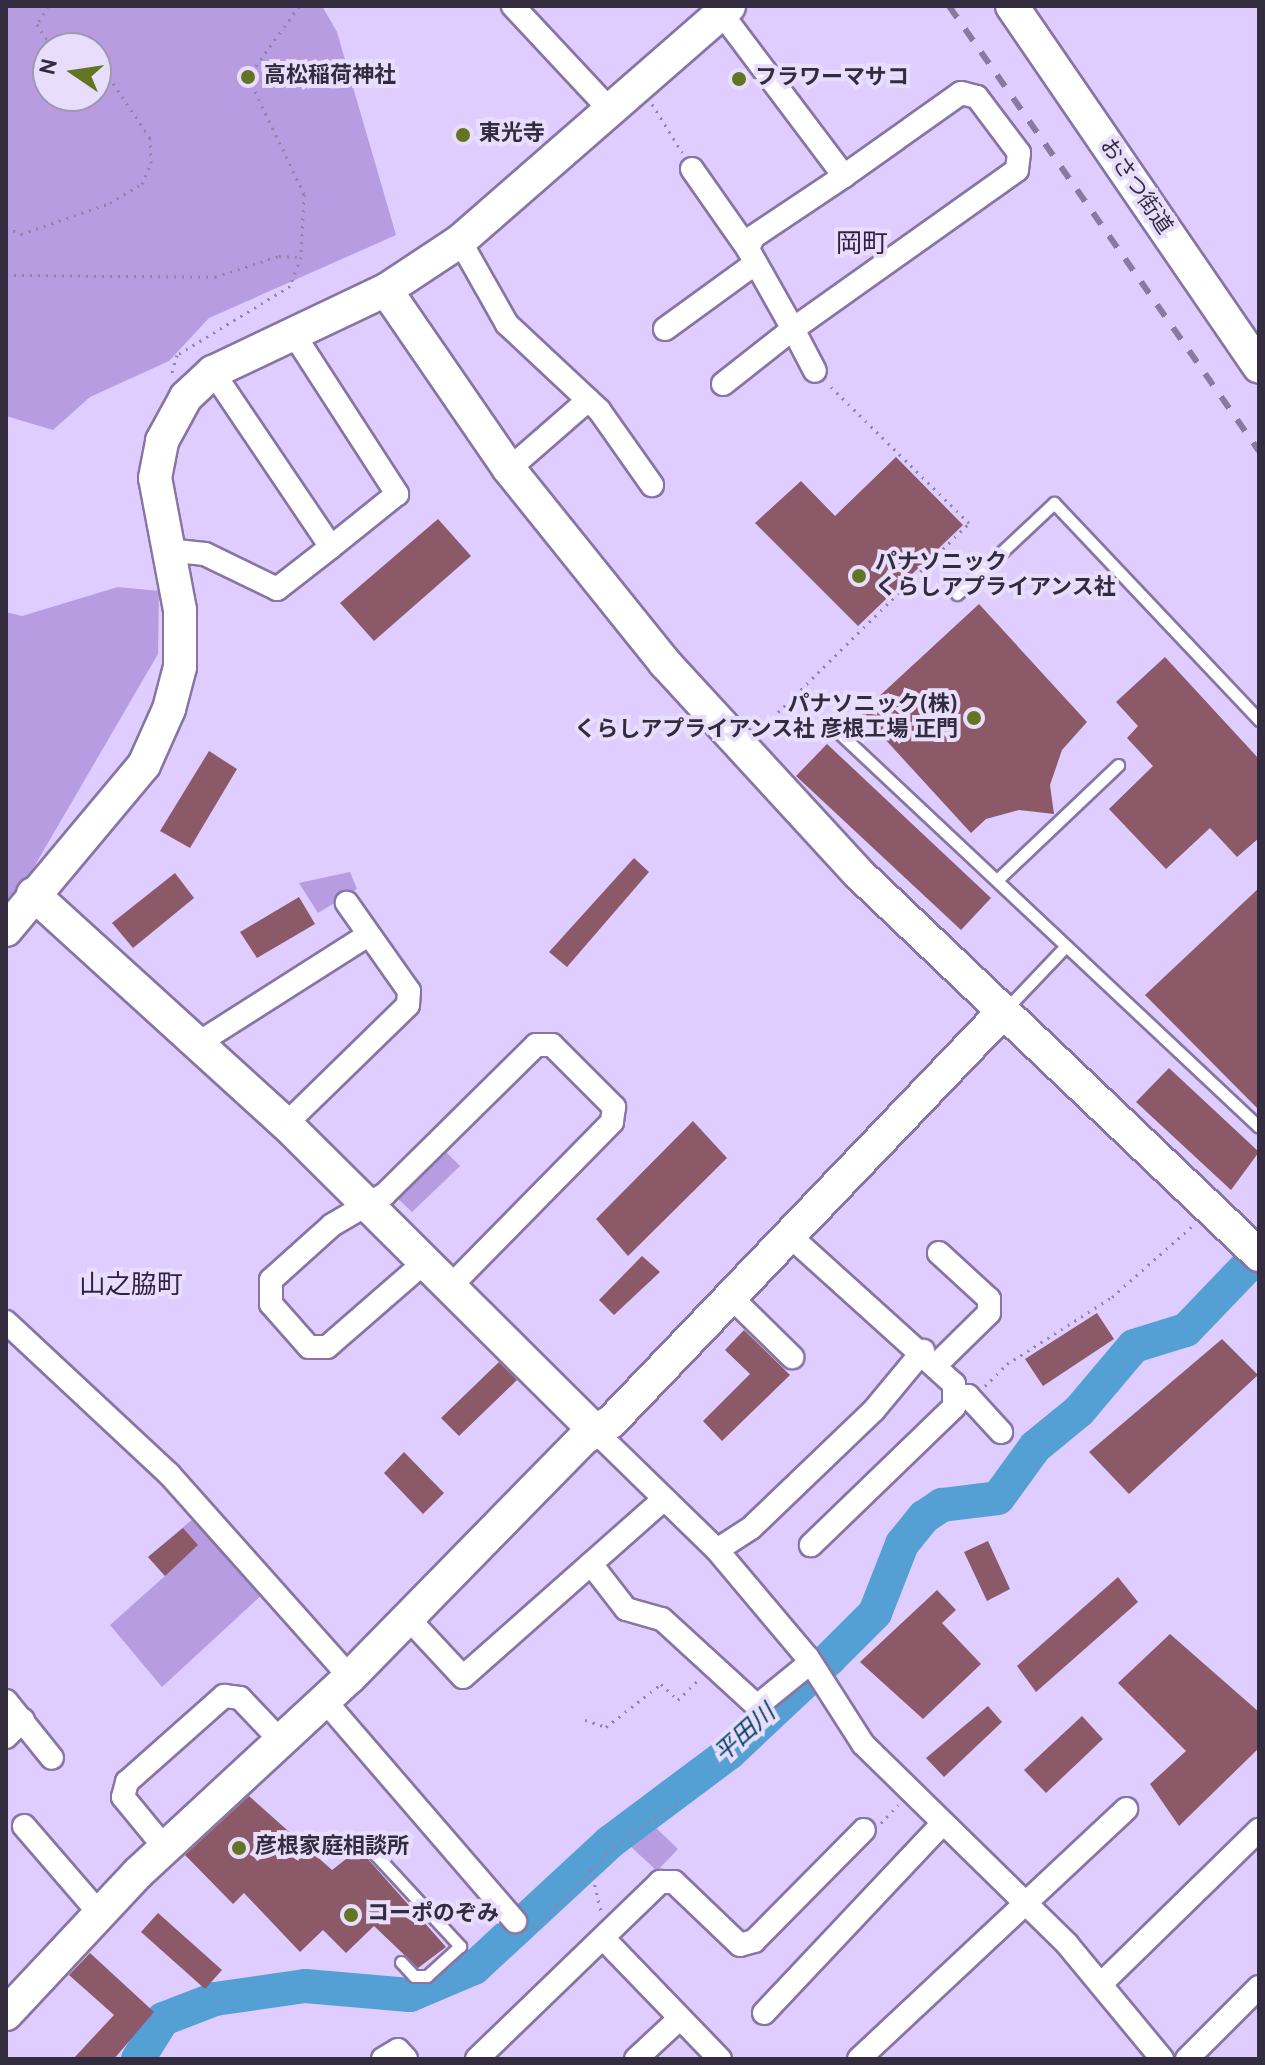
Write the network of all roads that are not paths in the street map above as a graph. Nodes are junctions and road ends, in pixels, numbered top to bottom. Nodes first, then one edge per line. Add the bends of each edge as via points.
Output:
1 (513, 6) edge
2 (1012, 6) edge
3 (726, 10) edge
4 (611, 111) junction
5 (692, 169) road end
6 (844, 176) junction
7 (460, 241) junction
8 (751, 257) junction
9 (386, 290) junction
10 (665, 329) dead end
11 (793, 329) junction
12 (293, 333) junction
13 (1259, 367) edge
14 (815, 371) road end
15 (213, 372) junction
16 (723, 384) dead end
17 (588, 400) junction
18 (509, 469) junction
19 (652, 485) dead end
20 (331, 547) junction
21 (167, 550) junction
22 (957, 594) dead end
23 (1259, 720) edge
24 (833, 727) dead end
25 (1118, 765) dead end
26 (997, 880) junction
27 (33, 894) junction
28 (347, 903) dead end
29 (6, 930) edge
30 (365, 937) junction
31 (1066, 946) junction
32 (1002, 1013) junction
33 (200, 1042) junction
34 (286, 1124) junction
35 (1259, 1127) edge
36 (368, 1204) junction
37 (790, 1236) junction
38 (939, 1253) dead end
39 (1257, 1253) edge
40 (426, 1261) junction
41 (451, 1286) junction
42 (731, 1297) junction
43 (6, 1322) edge
44 (792, 1357) dead end
45 (930, 1358) junction
46 (963, 1398) junction
47 (595, 1431) junction
48 (1001, 1432) dead end
49 (663, 1500) junction
50 (811, 1545) dead end
51 (717, 1550) junction
52 (591, 1564) junction
53 (407, 1617) junction
54 (814, 1669) junction
55 (350, 1677) junction
56 (6, 1701) edge
57 (325, 1701) junction
58 (23, 1720) junction
59 (6, 1737) edge
60 (282, 1750) junction
61 (52, 1758) dead end
62 (1126, 1809) dead end
63 (24, 1826) dead end
64 (940, 1826) junction
65 (864, 1830) road end
66 (1259, 1830) edge
67 (364, 1842) dead end
68 (165, 1854) junction
69 (1025, 1905) junction
70 (100, 1914) junction
71 (520, 1928) road end
72 (607, 1936) junction
73 (401, 1962) dead end
74 (1101, 1984) junction
75 (1259, 1987) edge
76 (764, 2013) dead end
77 (6, 2014) edge
78 (679, 2019) junction
79 (383, 2059) edge
80 (406, 2059) edge
81 (477, 2059) edge
82 (636, 2059) edge
83 (720, 2059) edge
84 (859, 2059) edge
85 (1162, 2059) edge
86 (1187, 2059) edge

1 - 4 street
2 - 13 street, おさつ街道
3 - 4 street
3 - 6 street
4 - 7 street
5 - 8 street
6 - 8 street via 753,237
6 - 11 street via 961,93 977,97 1019,153 1017,170
7 - 9 street
7 - 17 street via 507,324
8 - 10 street
8 - 11 street
9 - 12 street
9 - 18 street
11 - 14 street
11 - 16 street
12 - 15 street
12 - 20 street via 397,494
15 - 20 street
15 - 21 street via 178,407 159,451 157,508
17 - 18 street
17 - 19 street
18 - 32 street via 585,569 743,747
20 - 21 street via 277,589 205,554
21 - 27 street via 181,641 161,730 114,804
22 - 23 lane via 1054,503
24 - 26 lane
25 - 26 lane
26 - 31 lane
27 - 29 street
27 - 33 street
28 - 30 street
30 - 33 street
30 - 34 street via 409,991 408,1005
31 - 32 lane
31 - 35 lane
32 - 37 street
32 - 39 street
33 - 34 street
34 - 36 street
36 - 40 street
36 - 40 street via 332,1225 271,1280 271,1304 309,1347 327,1347
36 - 41 street via 536,1045 552,1045 614,1107 612,1122
37 - 42 street
37 - 45 street via 857,1302 888,1317
38 - 45 street via 989,1299 989,1313
40 - 41 street
41 - 47 street
42 - 44 street
42 - 47 street
43 - 55 street via 169,1474
45 - 46 street
45 - 51 street via 751,1528
46 - 48 street
46 - 50 street
47 - 49 street
47 - 53 street
49 - 51 street
49 - 52 street
51 - 54 street
52 - 53 street via 463,1677
52 - 54 street via 626,1609 662,1619 766,1707
53 - 55 street
54 - 64 street
55 - 57 street
56 - 58 street
57 - 60 street
57 - 71 street
58 - 59 street
58 - 61 street
60 - 68 street
60 - 68 street via 240,1698 224,1696 127,1782 123,1797
62 - 69 street
63 - 70 street
64 - 69 street
64 - 76 street
65 - 72 street via 839,1845 754,1941 740,1945 674,1882 660,1882
66 - 74 street
67 - 73 lane via 460,1946 427,1976 414,1976
68 - 70 street
69 - 74 street
69 - 84 street
70 - 77 street
72 - 78 street
72 - 81 street
74 - 85 street
75 - 86 street
78 - 82 street
78 - 83 street
79 - 80 street via 398,2050

